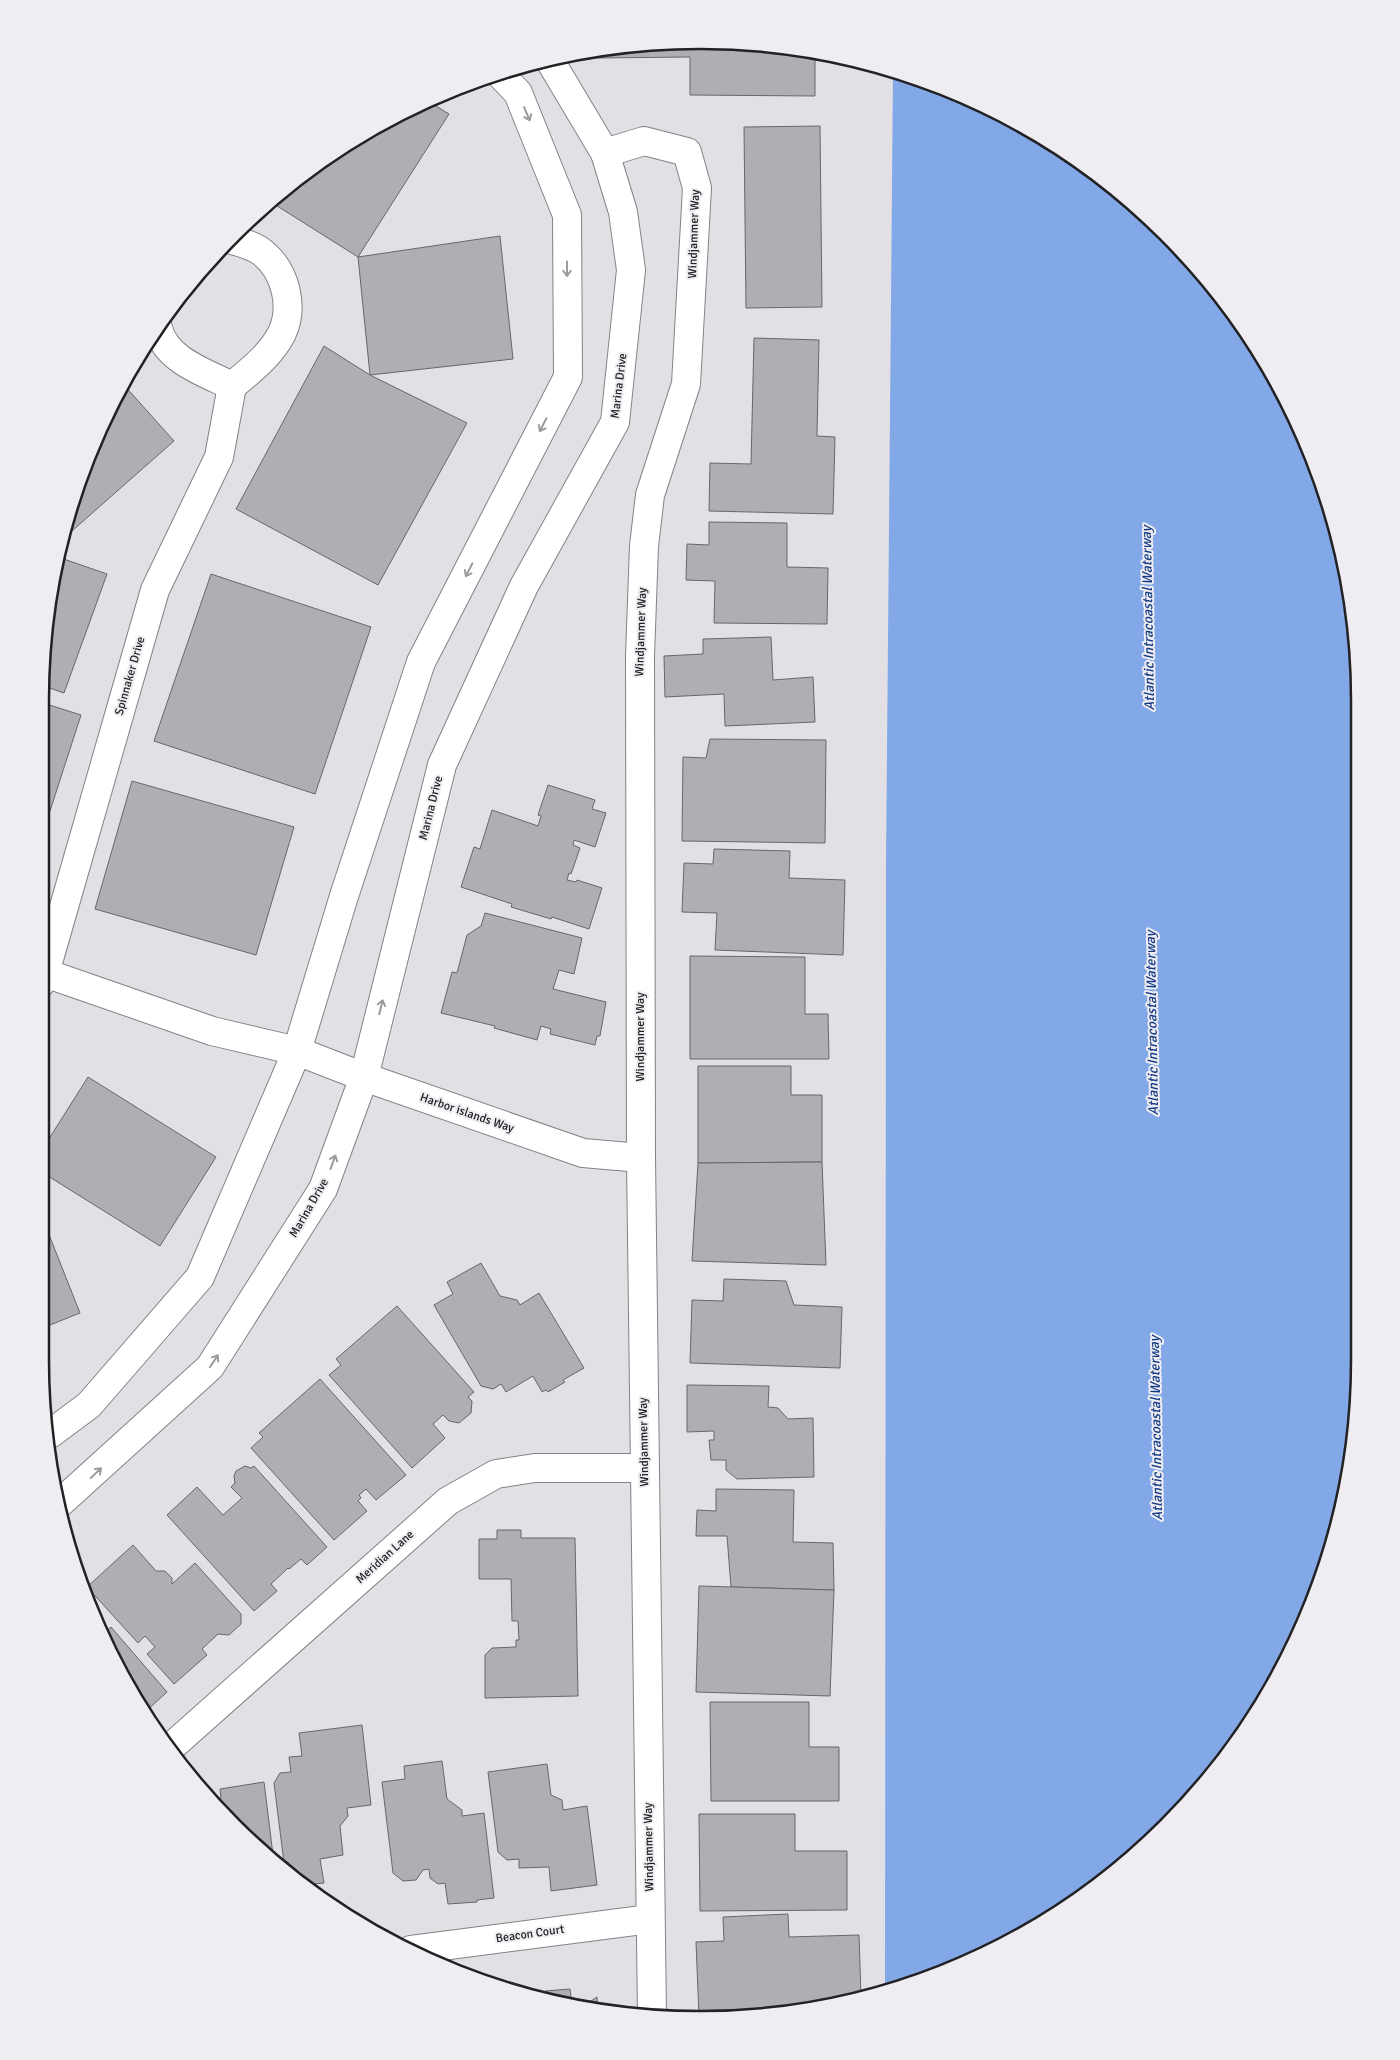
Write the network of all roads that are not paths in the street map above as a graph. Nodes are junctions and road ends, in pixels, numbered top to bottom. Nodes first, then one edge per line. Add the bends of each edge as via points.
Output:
1 (553, 66) edge
2 (505, 79) edge
3 (605, 153) junction
4 (237, 241) edge
5 (162, 334) edge
6 (232, 386) junction
7 (49, 955) edge
8 (49, 981) edge
9 (297, 1051) junction
10 (364, 1077) junction
11 (641, 1158) junction
12 (53, 1432) edge
13 (644, 1468) junction
14 (64, 1500) edge
15 (175, 1744) edge
16 (650, 1919) junction
17 (422, 1949) edge
18 (652, 2010) edge

1 - 3 street, Marina Drive
2 -> 9 street via 518,93 567,215 568,377 422,662 344,896
10 -> 3 street, Marina Drive via 442,765 524,586 615,422 631,270 622,212
3 - 11 street, Windjammer Way via 644,141 687,152 697,188 686,384 650,495 644,546 640,656
4 - 6 street via 263,253 278,270 286,290 288,311 282,333 270,351
5 - 6 street via 171,351 188,364
6 - 7 street, Spinnaker Drive via 219,457 155,590
8 - 9 street, Spinnaker Drive via 212,1031
9 - 10 street, Harbor islands Way
9 - 12 street via 200,1278 89,1405
10 - 11 street, Harbor islands Way via 583,1153
14 -> 10 street, Marina Drive via 210,1367 323,1189
11 - 13 street, Windjammer Way
13 - 15 street, Meridian Lane via 535,1468 496,1474 448,1501
13 - 16 street, Windjammer Way
16 - 17 street, Beacon Court
16 - 18 street, Windjammer Way

